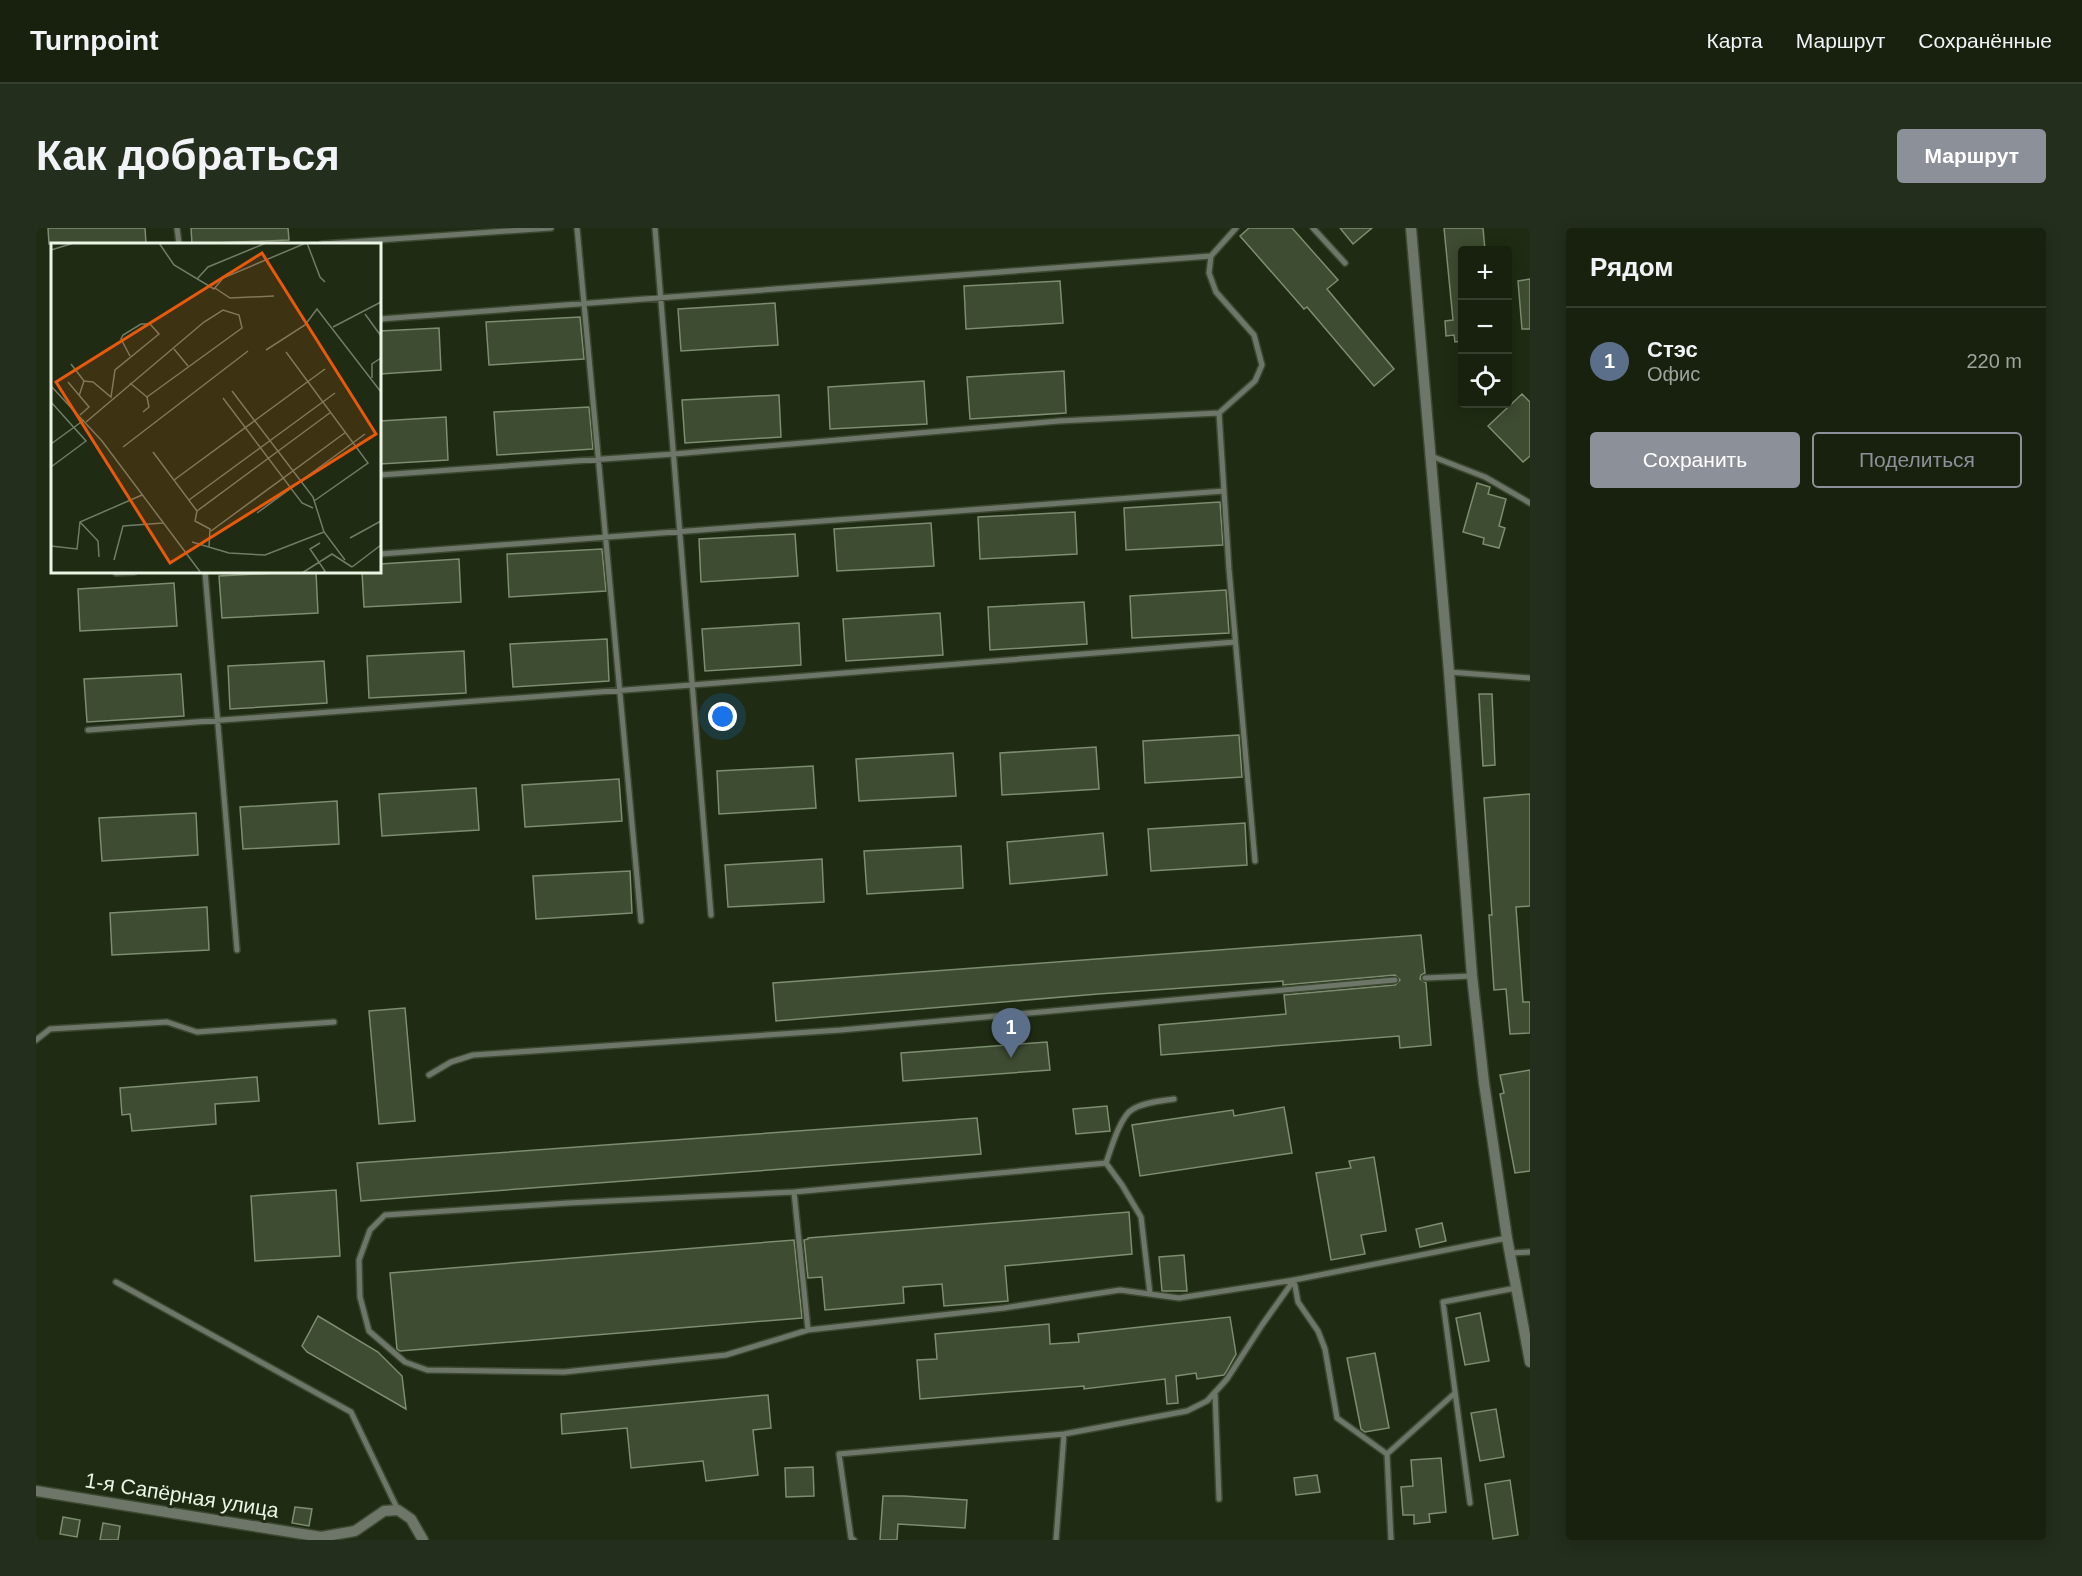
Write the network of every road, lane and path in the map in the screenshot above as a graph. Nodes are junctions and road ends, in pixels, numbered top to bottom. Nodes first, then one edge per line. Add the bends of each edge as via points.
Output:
1 (177, 228) edge
2 (551, 228) edge
3 (577, 228) edge
4 (655, 228) edge
5 (1236, 228) edge
6 (1313, 228) edge
7 (1411, 228) edge
8 (179, 243) edge
9 (336, 243) edge
10 (1211, 256) junction
11 (1345, 263) dead end
12 (661, 298) junction
13 (584, 304) junction
14 (381, 319) edge
15 (1219, 413) junction
16 (674, 454) junction
17 (1431, 456) junction
18 (598, 459) junction
19 (381, 475) edge
20 (1224, 491) junction
21 (1530, 503) edge
22 (680, 531) junction
23 (605, 537) junction
24 (381, 554) edge
25 (205, 573) edge
26 (1235, 642) junction
27 (1449, 672) junction
28 (1530, 678) edge
29 (692, 685) junction
30 (620, 690) junction
31 (217, 720) junction
32 (88, 730) dead end
33 (1255, 861) dead end
34 (711, 915) dead end
35 (641, 921) dead end
36 (237, 950) dead end
37 (1472, 976) junction
38 (1425, 978) dead end
39 (1395, 980) dead end
40 (334, 1022) dead end
41 (36, 1040) edge
42 (429, 1076) dead end
43 (1174, 1099) dead end
44 (1106, 1163) junction
45 (794, 1192) junction
46 (1506, 1238) junction
47 (1530, 1252) edge
48 (1510, 1253) junction
49 (1294, 1280) junction
50 (116, 1282) dead end
51 (1516, 1288) junction
52 (1150, 1294) junction
53 (808, 1330) junction
54 (1530, 1362) edge
55 (1215, 1392) junction
56 (1455, 1393) junction
57 (1064, 1434) junction
58 (1387, 1454) junction
59 (36, 1491) edge
60 (1219, 1499) dead end
61 (1470, 1503) dead end
62 (398, 1510) junction
63 (423, 1540) edge
64 (854, 1540) edge
65 (1056, 1540) edge
66 (1391, 1540) edge

1 - 8 lane
2 - 9 lane
3 - 13 lane
4 - 12 lane
5 - 10 lane
6 - 11 lane
7 - 17 street
10 - 12 lane
10 - 15 lane via 1209,273 1216,292 1254,336 1262,365 1255,381
12 - 13 lane
12 - 16 lane
13 - 14 lane
13 - 18 lane
15 - 16 lane via 1059,422
15 - 20 lane
16 - 18 lane
16 - 22 lane
17 - 21 lane via 1485,477
17 - 27 street
18 - 19 lane
18 - 23 lane
20 - 22 lane
20 - 26 lane
22 - 23 lane
22 - 29 lane
23 - 24 lane
23 - 30 lane
25 - 31 lane
26 - 29 lane
26 - 33 lane
27 - 28 lane
27 - 37 street
29 - 30 lane
29 - 34 lane
30 - 31 lane
30 - 35 lane
31 - 32 lane
31 - 36 lane
37 - 38 lane
37 - 46 street
39 - 42 lane via 841,1030 473,1055 451,1062
40 - 41 lane via 197,1032 167,1022 62,1028 50,1029
43 - 44 lane via 1131,1110 1117,1132
44 - 45 lane
44 - 52 lane via 1141,1217
45 - 53 lane
45 - 53 lane via 385,1215 370,1230 359,1260 360,1297 369,1331 405,1362 427,1370 564,1372 726,1355
46 - 48 street
46 - 49 lane
47 - 48 lane
48 - 51 street
49 - 52 lane via 1179,1298
49 - 55 lane
49 - 58 lane via 1298,1302 1325,1349 1337,1418
50 - 62 lane via 351,1412
51 - 54 street
51 - 56 lane via 1443,1302
52 - 53 lane via 1120,1290 1004,1308
55 - 57 lane via 1187,1411
55 - 60 lane
56 - 58 lane
56 - 61 lane
57 - 64 lane via 839,1454
57 - 65 lane
58 - 66 lane
59 - 62 street, 1-я Сапёрная улица via 321,1536 355,1531 384,1511
62 - 63 street via 411,1519

